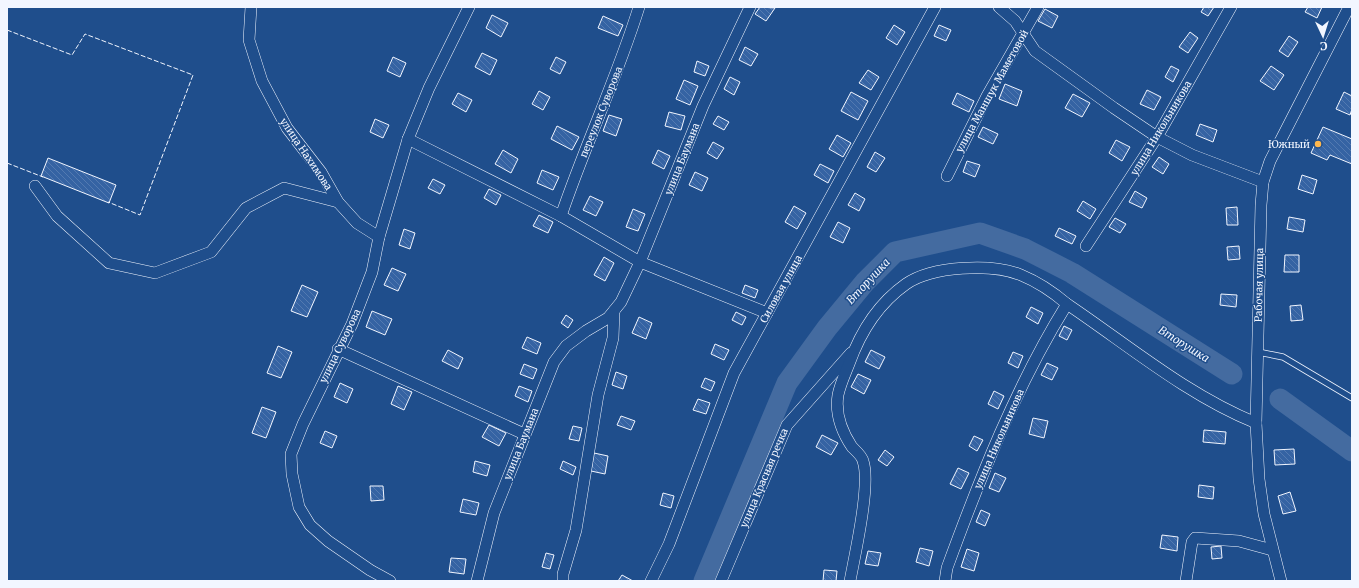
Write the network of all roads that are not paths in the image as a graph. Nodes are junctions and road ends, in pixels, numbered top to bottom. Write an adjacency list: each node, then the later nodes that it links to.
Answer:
1 (251, 7): 16 (street, улица Нахимова)
2 (469, 7): 12 (street, улица Суворова)
3 (639, 7): 17 (street, переулок Суворова)
4 (750, 7): 20 (street, улица Баумана)
5 (934, 7): 23 (street, Силовая улица)
6 (999, 7): 10 (street)
7 (1038, 7): 10 (street, улица Маншук Маметовой)
8 (1231, 7): 11 (street, улица Никольникова)
9 (1349, 7): 14 (street, Рабочая улица)
10 (1023, 35): 11 (street); 13 (street, улица Маншук Маметовой)
11 (1157, 137): 14 (street); 19 (street, улица Никольникова)
12 (408, 139): 17 (street); 18 (street, улица Суворова)
13 (947, 176)
14 (1263, 182): 26 (street, Рабочая улица)
15 (35, 186): 16 (street)
16 (338, 202): 18 (street, улица Нахимова)
17 (561, 216): 20 (street)
18 (379, 238): 24 (street, улица Суворова)
19 (1086, 246)
20 (640, 262): 22 (street, улица Баумана); 23 (street)
21 (1067, 304): 25 (street); 28 (street); 37 (street, улица Никольникова)
22 (614, 310): 29 (street, улица Баумана); 33 (street)
23 (767, 313): 34 (street, Силовая улица)
24 (338, 349): 29 (street); 31 (street, улица Суворова)
25 (854, 349): 35 (street, улица Красная речка); 36 (street)
26 (1258, 352): 27 (lane); 28 (street, Рабочая улица)
27 (1352, 398)
28 (1256, 423): 30 (street, Рабочая улица)
29 (524, 434): 32 (street, улица Баумана)
30 (1272, 550): 38 (street); 39 (street, Рабочая улица)
31 (390, 581)
32 (477, 581)
33 (563, 581)
34 (650, 581)
35 (721, 581)
36 (850, 581)
37 (945, 581)
38 (1186, 581)
39 (1281, 581)

